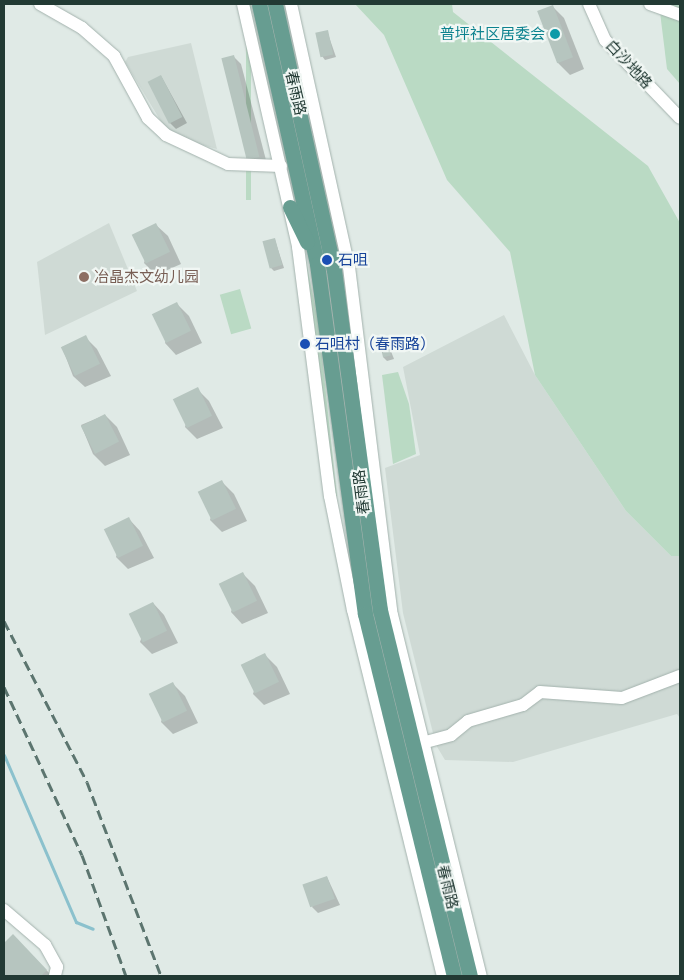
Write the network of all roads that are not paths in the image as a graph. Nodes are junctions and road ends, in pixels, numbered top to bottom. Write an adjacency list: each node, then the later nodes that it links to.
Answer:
1 (40, 4): 10 (street)
2 (243, 4): 10 (street)
3 (259, 4): 12 (main road, 春雨路)
4 (275, 4): 19 (main road, 春雨路)
5 (291, 4): 14 (street)
6 (589, 4): 9 (street, 白沙地路)
7 (650, 4): 8 (street)
8 (680, 15)
9 (680, 118)
10 (281, 166): 11 (street)
11 (290, 207): 12 (main road); 17 (street)
12 (317, 264): 18 (main road, 春雨路)
13 (680, 676): 14 (street)
14 (422, 743): 20 (street)
15 (4, 910): 16 (street)
16 (56, 976)
17 (443, 976)
18 (454, 976)
19 (470, 976)
20 (481, 976)

